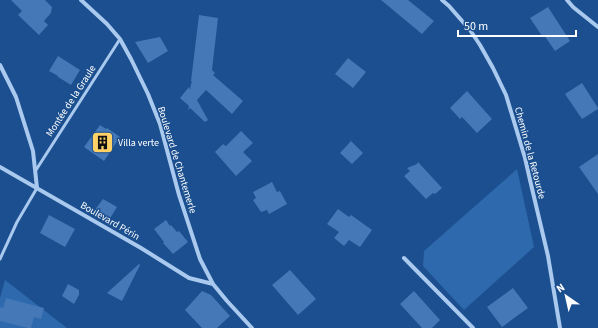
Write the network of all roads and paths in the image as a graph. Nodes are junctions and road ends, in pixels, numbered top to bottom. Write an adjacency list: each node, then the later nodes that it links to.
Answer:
1 (81, 0): 5 (street, Boulevard de Chantemerle)
2 (442, 0): 15 (street, Chemin de la Retourde)
3 (567, 0): 4 (street)
4 (598, 27)
5 (120, 39): 8 (lane, Montée de la Graule); 12 (street, Boulevard de Chantemerle)
6 (0, 65): 8 (street)
7 (0, 167): 9 (street, Boulevard Périn)
8 (35, 172): 9 (street)
9 (37, 188): 11 (lane); 12 (street, Boulevard Périn)
10 (404, 258): 14 (street)
11 (0, 259)
12 (213, 284): 13 (street, Boulevard de Chantemerle)
13 (252, 328)
14 (473, 328)
15 (560, 328)

